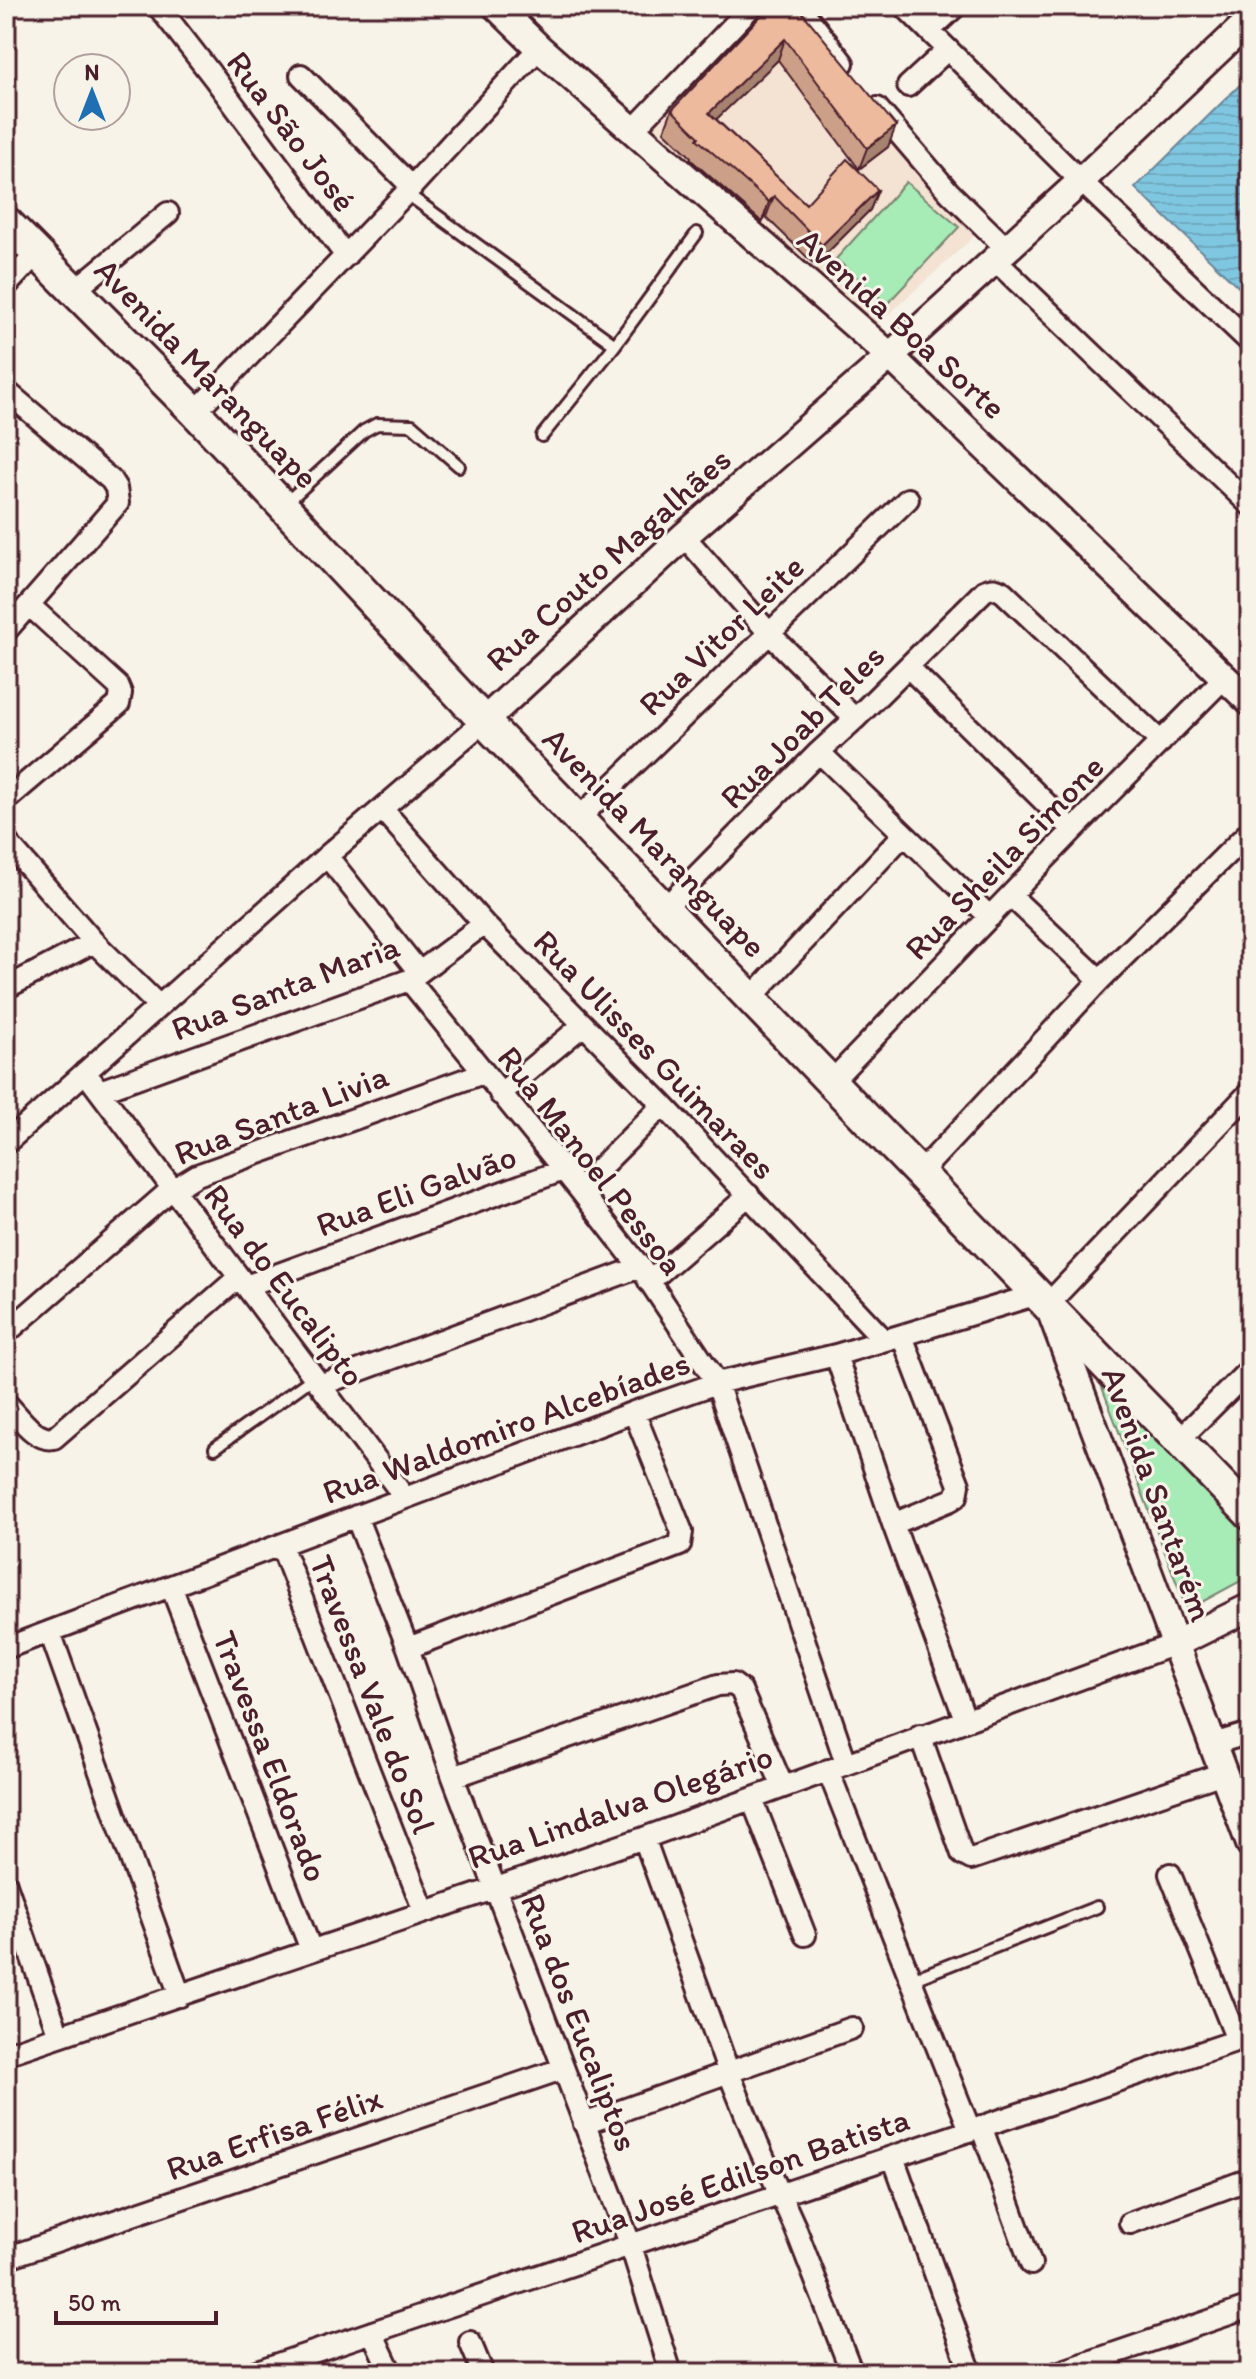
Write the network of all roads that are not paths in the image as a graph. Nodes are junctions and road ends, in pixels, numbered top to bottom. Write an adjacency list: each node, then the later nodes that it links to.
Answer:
1 (158, 6): 22 (street, Rua São José)
2 (496, 6): 10 (street, Avenida Boa Sorte)
3 (752, 6): 14 (street)
4 (799, 6): 21 (street)
5 (904, 6): 9 (street)
6 (956, 6): 9 (street)
7 (1238, 6): 8 (street)
8 (1250, 19): 15 (street, Rua Couto Magalhães)
9 (929, 31): 11 (street)
10 (539, 48): 14 (street, Avenida Boa Sorte); 16 (street)
11 (947, 50): 13 (street); 15 (street)
12 (301, 75): 16 (street)
13 (908, 86)
14 (634, 129): 27 (street, Avenida Boa Sorte)
15 (1081, 181): 21 (street, Rua Couto Magalhães); 25 (street)
16 (409, 190): 22 (street); 26 (lane)
17 (168, 213): 24 (street)
18 (6, 222): 20 (main road, Avenida Maranguape)
19 (697, 233): 26 (lane)
20 (37, 253): 23 (street); 24 (main road, Avenida Maranguape)
21 (1001, 254): 27 (street, Rua Couto Magalhães); 34 (street)
22 (346, 256): 29 (street)
23 (6, 286)
24 (74, 291): 29 (main road, Avenida Maranguape)
25 (1250, 342)
26 (615, 345): 30 (lane)
27 (890, 356): 35 (street, Rua Couto Magalhães); 40 (street, Avenida Boa Sorte)
28 (6, 391): 36 (street)
29 (195, 412): 33 (main road, Avenida Maranguape)
30 (542, 436)
31 (459, 466): 33 (lane)
32 (908, 499): 38 (street, Rua Vitor Leite)
33 (284, 505): 43 (main road, Avenida Maranguape)
34 (1250, 505)
35 (684, 536): 38 (street); 43 (street, Rua Couto Magalhães)
36 (29, 605): 37 (street); 46 (street)
37 (6, 631)
38 (769, 633): 42 (street); 48 (street, Rua Vitor Leite)
39 (908, 667): 42 (street, Rua Joab Teles); 44 (street, Rua Joab Teles); 49 (street)
40 (1224, 678): 41 (street, Avenida Boa Sorte); 44 (street, Rua Sheila Simone)
41 (1250, 702)
42 (855, 719): 45 (street, Rua Joab Teles)
43 (484, 721): 47 (street, Rua Couto Magalhães); 48 (main road, Avenida Maranguape)
44 (1161, 742): 49 (street, Rua Sheila Simone)
45 (819, 752): 51 (street); 55 (street, Rua Joab Teles)
46 (6, 800)
47 (382, 809): 53 (street, Rua Couto Magalhães); 57 (street, Rua Ulisses Guimaraes)
48 (579, 818): 55 (main road, Avenida Maranguape)
49 (1073, 830): 54 (street, Rua Sheila Simone)
50 (1250, 831): 60 (street)
51 (904, 834): 56 (street); 62 (street)
52 (6, 841): 58 (street)
53 (327, 856): 59 (street, Rua Manoel Pessoa); 63 (street, Rua Couto Magalhães)
54 (1011, 896): 56 (street, Rua Sheila Simone); 60 (street)
55 (665, 908): 62 (main road, Avenida Maranguape)
56 (990, 917): 67 (street, Rua Sheila Simone)
57 (484, 924): 59 (street, Rua Santa Maria); 64 (street, Rua Ulisses Guimaraes)
58 (94, 942): 61 (street); 63 (street)
59 (414, 976): 66 (street, Rua Manoel Pessoa); 68 (street, Rua Santa Maria)
60 (1100, 980): 74 (street)
61 (6, 988)
62 (752, 997): 67 (main road, Avenida Maranguape)
63 (159, 1006): 65 (street, Rua Couto Magalhães)
64 (582, 1026): 70 (street); 71 (street, Rua Ulisses Guimaraes)
65 (85, 1072): 68 (street, Rua do Eucalipto); 72 (street, Rua Couto Magalhães)
66 (483, 1073): 70 (street, Rua Manoel Pessoa); 75 (street, Rua Santa Livia)
67 (831, 1082): 74 (main road, Avenida Maranguape)
68 (100, 1091): 75 (street, Rua do Eucalipto)
69 (1250, 1092): 80 (street)
70 (500, 1094): 73 (street, Rua Manoel Pessoa)
71 (663, 1105): 76 (street); 77 (street, Rua Ulisses Guimaraes)
72 (6, 1143)
73 (563, 1170): 76 (street, Rua Manoel Pessoa); 79 (street, Rua Eli Galvão)
74 (920, 1173): 80 (main road, Avenida Maranguape)
75 (173, 1189): 79 (street, Rua do Eucalipto); 81 (street, Rua Santa Livia)
76 (579, 1189): 78 (street, Rua Manoel Pessoa)
77 (749, 1195): 78 (street); 82 (street, Rua Ulisses Guimaraes)
78 (644, 1274): 85 (street); 86 (street, Rua Manoel Pessoa)
79 (242, 1282): 85 (street, Rua do Eucalipto); 87 (street, Rua Eli Galvão)
80 (1043, 1299): 82 (street, Rua Waldomiro Alcebíades); 89 (main road, Avenida Maranguape); 99 (street, Avenida Santarém)
81 (6, 1333)
82 (893, 1338): 83 (street, Rua Waldomiro Alcebíades); 94 (street)
83 (836, 1355): 86 (street, Rua Waldomiro Alcebíades); 94 (street)
84 (1250, 1369): 89 (street)
85 (317, 1381): 90 (lane); 91 (street, Rua do Eucalipto)
86 (717, 1383): 88 (street, Rua Waldomiro Alcebíades); 106 (street, Rua Manoel Pessoa)
87 (6, 1403)
88 (634, 1412): 91 (street, Rua Waldomiro Alcebíades); 101 (street)
89 (1179, 1440): 92 (main road, Avenida Maranguape)
90 (215, 1448)
91 (405, 1498): 93 (street, Rua Waldomiro Alcebíades)
92 (1250, 1514)
93 (356, 1516): 95 (street, Rua Waldomiro Alcebíades); 101 (street, Rua dos Eucaliptos)
94 (893, 1524): 102 (street)
95 (281, 1545): 96 (street, Rua Waldomiro Alcebíades); 117 (street, Travessa Vale do Sol)
96 (171, 1586): 98 (street, Rua Waldomiro Alcebíades); 119 (street, Travessa Eldorado)
97 (1250, 1607): 99 (street, Rua Lindalva Olegário)
98 (50, 1632): 100 (street, Rua Waldomiro Alcebíades); 121 (street)
99 (1175, 1644): 102 (street, Rua Lindalva Olegário); 105 (street, Avenida Santarém)
100 (6, 1648)
101 (408, 1648): 108 (street, Rua dos Eucaliptos)
102 (965, 1719): 104 (street, Rua Lindalva Olegário)
103 (1250, 1733): 105 (street)
104 (920, 1735): 106 (street, Rua Lindalva Olegário); 107 (street)
105 (1213, 1744): 107 (street, Avenida Santarém)
106 (837, 1766): 109 (street, Rua Lindalva Olegário); 120 (street, Rua Manoel Pessoa)
107 (1223, 1773): 112 (street, Avenida Santarém)
108 (453, 1777): 109 (street); 115 (street, Rua dos Eucaliptos)
109 (783, 1787): 110 (street, Rua Lindalva Olegário)
110 (752, 1799): 111 (street, Rua Lindalva Olegário); 118 (street)
111 (644, 1838): 115 (street, Rua Lindalva Olegário); 127 (street)
112 (1250, 1844)
113 (1170, 1874): 124 (street)
114 (6, 1884): 123 (street)
115 (495, 1889): 117 (street, Rua Lindalva Olegário); 126 (street, Rua dos Eucaliptos)
116 (1097, 1907): 120 (lane)
117 (424, 1911): 119 (street, Rua Lindalva Olegário)
118 (805, 1935)
119 (311, 1950): 121 (street, Rua Lindalva Olegário)
120 (911, 1980): 129 (street, Rua Manoel Pessoa)
121 (180, 1996): 123 (street, Rua Lindalva Olegário)
122 (852, 2028): 127 (street)
123 (59, 2036): 125 (street, Rua Lindalva Olegário)
124 (1243, 2038): 129 (street, Rua José Edilson Batista)
125 (6, 2054)
126 (562, 2069): 128 (street, Rua dos Eucaliptos); 135 (street, Rua Erfisa Félix)
127 (729, 2073): 128 (street); 132 (street)
128 (584, 2124): 134 (street, Rua dos Eucaliptos)
129 (975, 2128): 130 (street, Rua José Edilson Batista); 136 (street, Rua Manoel Pessoa)
130 (893, 2157): 132 (street, Rua José Edilson Batista); 145 (street)
131 (1250, 2179): 133 (street)
132 (780, 2195): 134 (street, Rua José Edilson Batista); 144 (street)
133 (1130, 2223)
134 (631, 2246): 138 (street, Rua José Edilson Batista); 143 (street, Rua dos Eucaliptos)
135 (6, 2258)
136 (1031, 2264)
137 (1250, 2307): 146 (street)
138 (372, 2332): 140 (street, Rua José Edilson Batista); 141 (street)
139 (470, 2342): 142 (street)
140 (251, 2373)
141 (391, 2373)
142 (483, 2373)
143 (671, 2373)
144 (852, 2373)
145 (971, 2373)
146 (1057, 2373)

